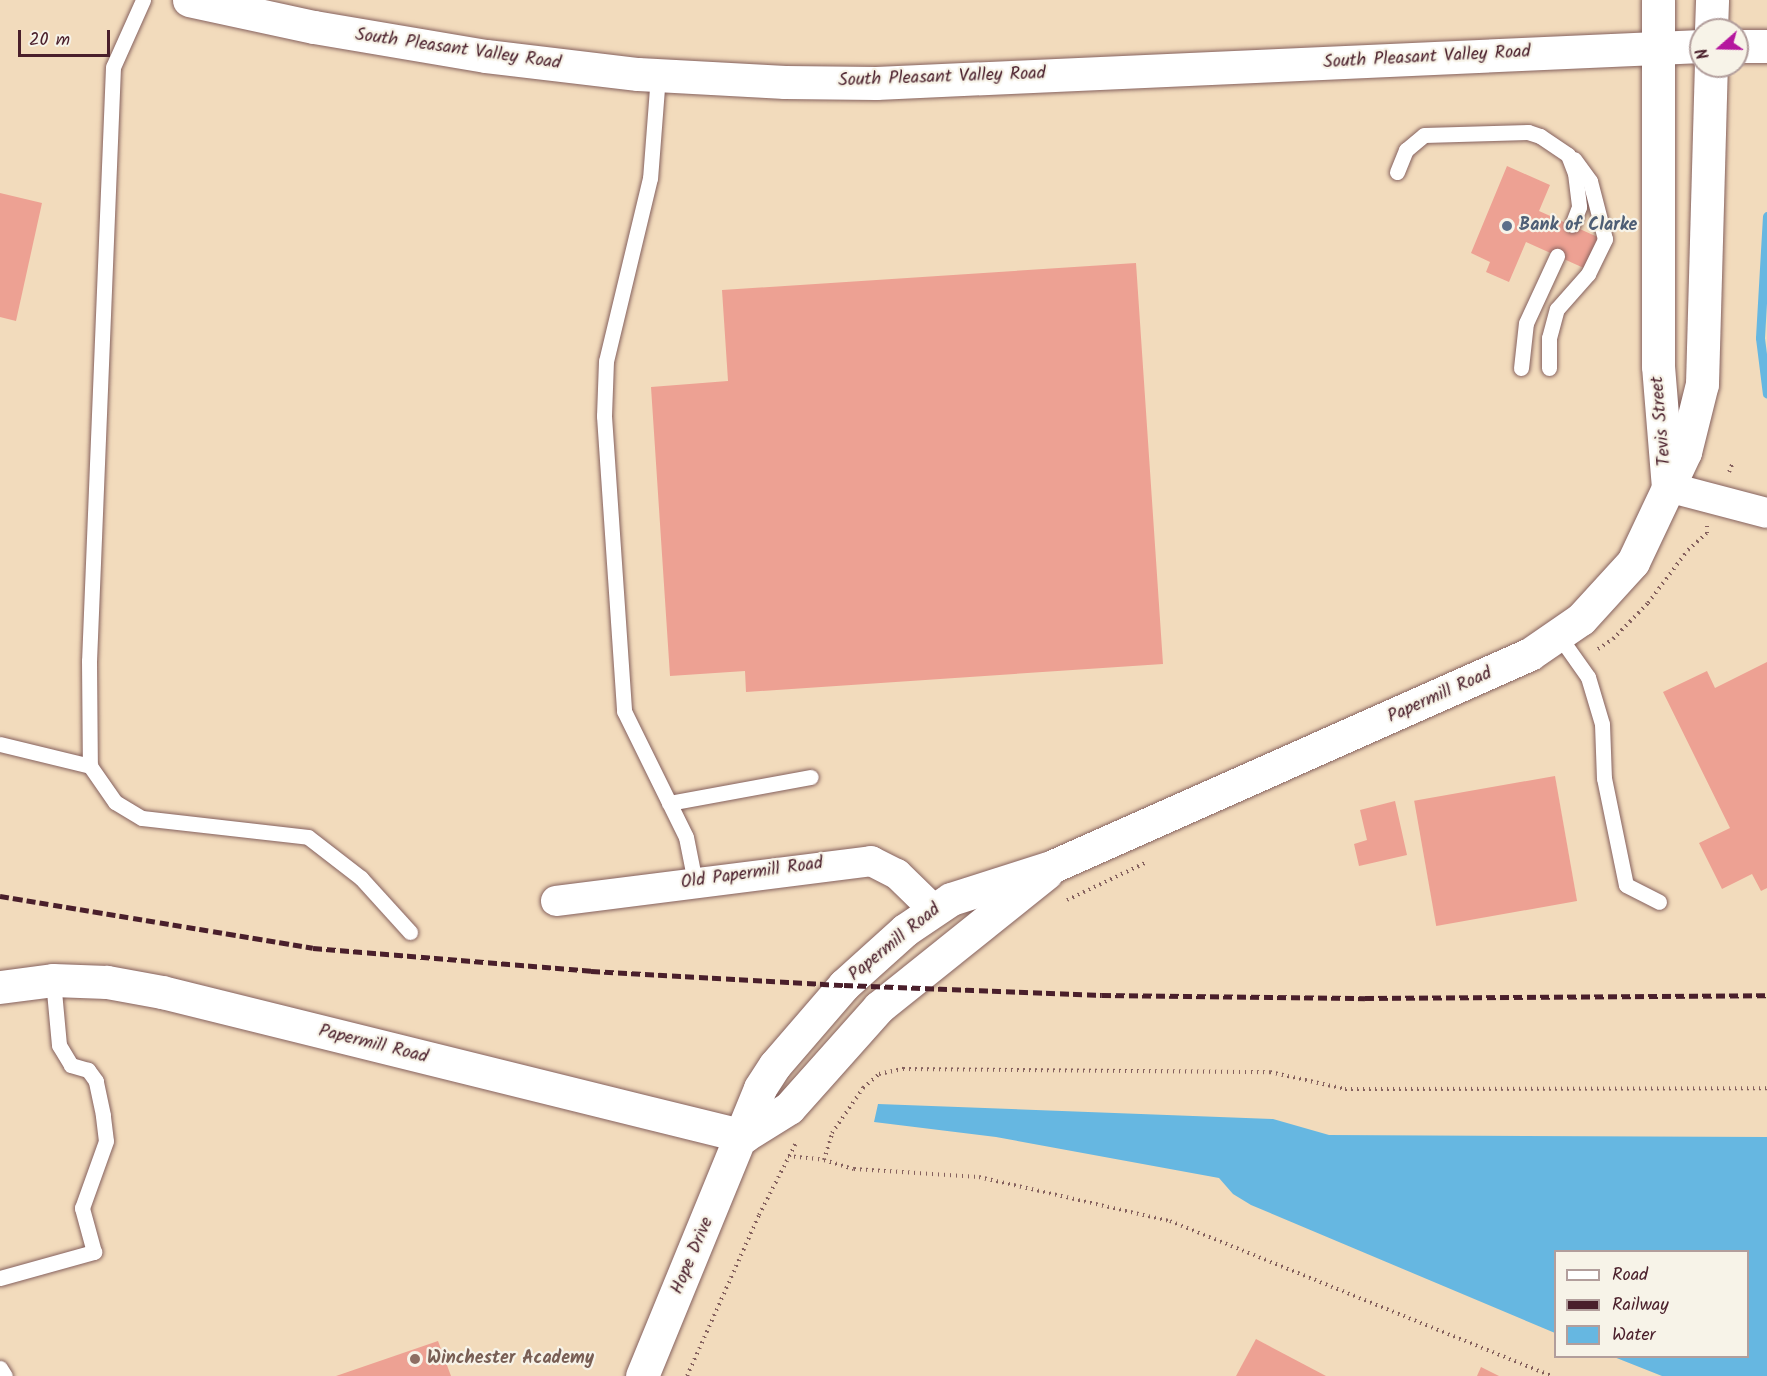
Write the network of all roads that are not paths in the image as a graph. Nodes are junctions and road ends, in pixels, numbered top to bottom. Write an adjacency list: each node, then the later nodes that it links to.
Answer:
1 (144, 0): 22 (lane)
2 (189, 0): 10 (main road, South Pleasant Valley Road)
3 (1658, 0): 6 (main road, Tevis Street)
4 (1712, 0): 5 (main road)
5 (1711, 18)
6 (1658, 46): 7 (main road, South Pleasant Valley Road); 10 (main road, South Pleasant Valley Road); 18 (main road, Tevis Street)
7 (1689, 46)
8 (1749, 46): 9 (main road)
9 (1767, 46)
10 (658, 75): 24 (lane)
11 (1711, 78): 18 (main road, Tevis Street)
12 (1560, 148): 13 (lane); 14 (lane); 17 (lane)
13 (1397, 172)
14 (1572, 225)
15 (1557, 256): 16 (lane)
16 (1521, 368)
17 (1549, 368)
18 (1668, 487): 19 (street); 20 (main road, Papermill Road)
19 (1767, 513)
20 (1559, 636): 25 (main road, Papermill Road); 28 (lane)
21 (0, 744): 22 (lane)
22 (90, 766): 30 (lane)
23 (812, 777): 24 (lane)
24 (669, 803): 26 (lane)
25 (1052, 867): 29 (main road, Papermill Road); 33 (main road, Papermill Road)
26 (695, 882): 27 (street, Old Papermill Road); 29 (street, Old Papermill Road)
27 (556, 901)
28 (1659, 902)
29 (932, 909): 33 (main road, Papermill Road)
30 (410, 932)
31 (53, 980): 32 (main road, Papermill Road); 33 (main road, Papermill Road); 34 (lane)
32 (0, 987)
33 (744, 1136): 37 (main road, Hope Drive)
34 (0, 1278)
35 (0, 1368): 36 (lane)
36 (5, 1376)
37 (642, 1376)

